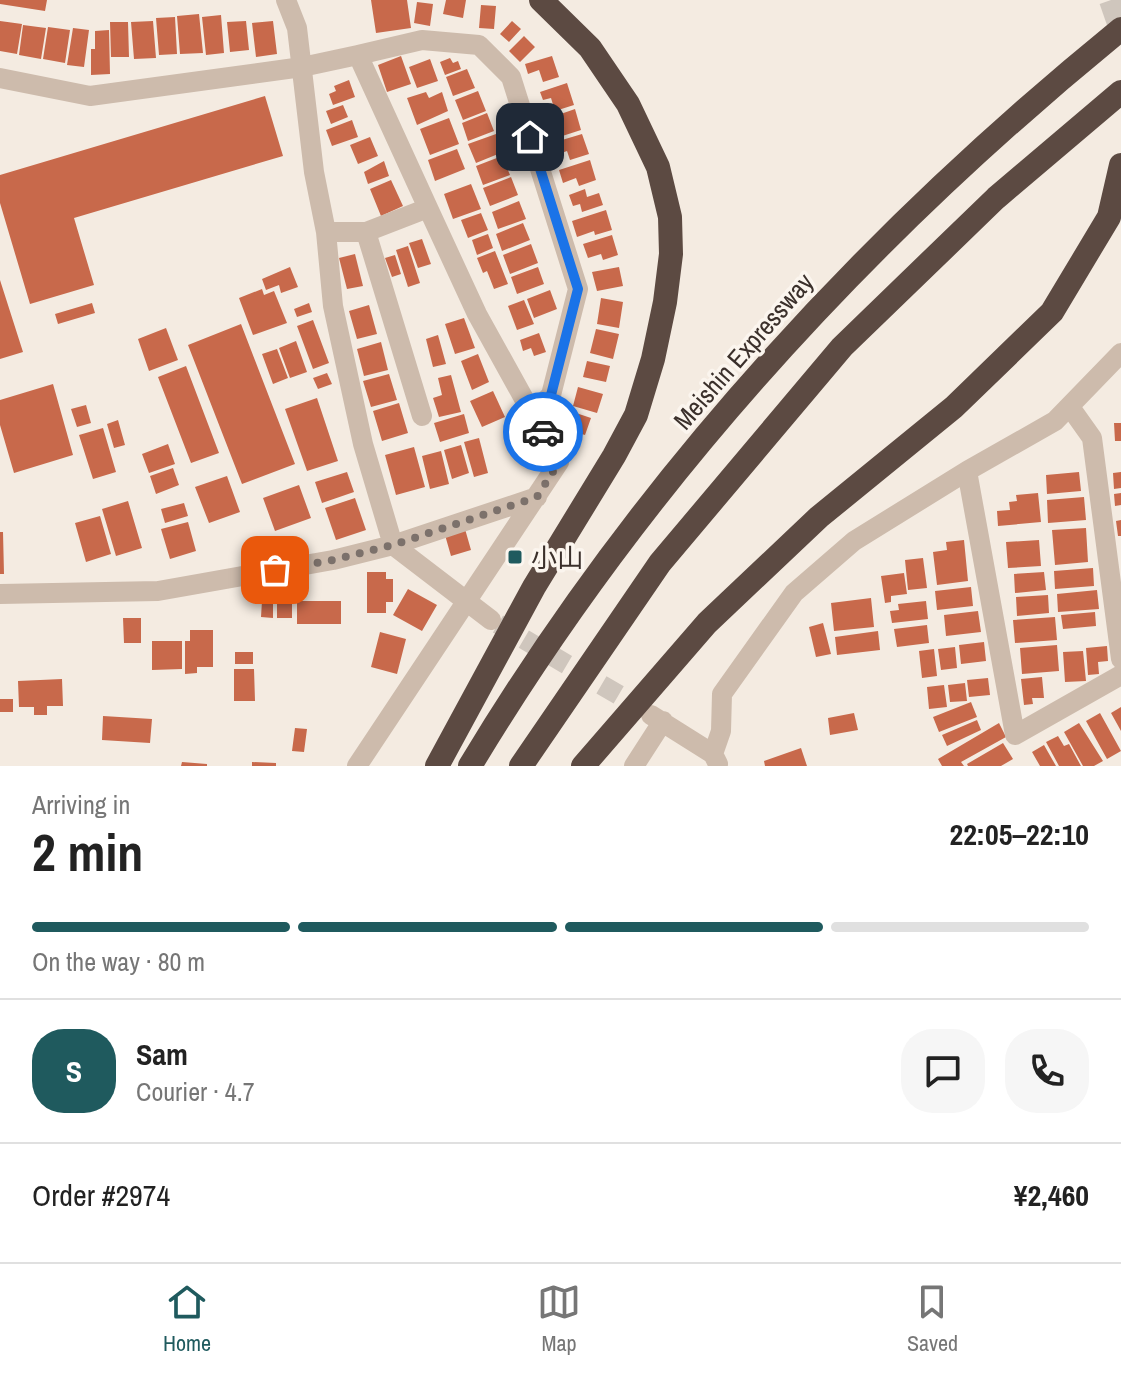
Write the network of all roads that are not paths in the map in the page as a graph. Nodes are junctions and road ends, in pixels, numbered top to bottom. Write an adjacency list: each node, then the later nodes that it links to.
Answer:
1 (286, 0): 5 (street)
2 (541, 0): 26 (highway)
3 (1121, 29): 27 (highway, Meishin Expressway)
4 (358, 55): 5 (street); 9 (street); 13 (street)
5 (302, 67): 6 (street); 10 (street)
6 (0, 78)
7 (1121, 92): 28 (highway)
8 (1121, 165): 29 (highway)
9 (428, 208): 11 (street); 13 (street)
10 (326, 232): 11 (street); 18 (street)
11 (366, 232): 15 (street)
12 (1121, 353): 14 (street)
13 (529, 407): 17 (street)
14 (1070, 407): 16 (street); 22 (street)
15 (422, 416)
16 (967, 471): 23 (street); 24 (street)
17 (537, 497): 18 (street); 20 (street)
18 (393, 545): 19 (street); 20 (street)
19 (0, 594)
20 (467, 604): 21 (street); 25 (street)
21 (491, 620)
22 (1121, 659)
23 (1121, 675)
24 (716, 760): 30 (street)
25 (357, 766)
26 (437, 766)
27 (470, 766)
28 (521, 766)
29 (583, 766)
30 (634, 766)

